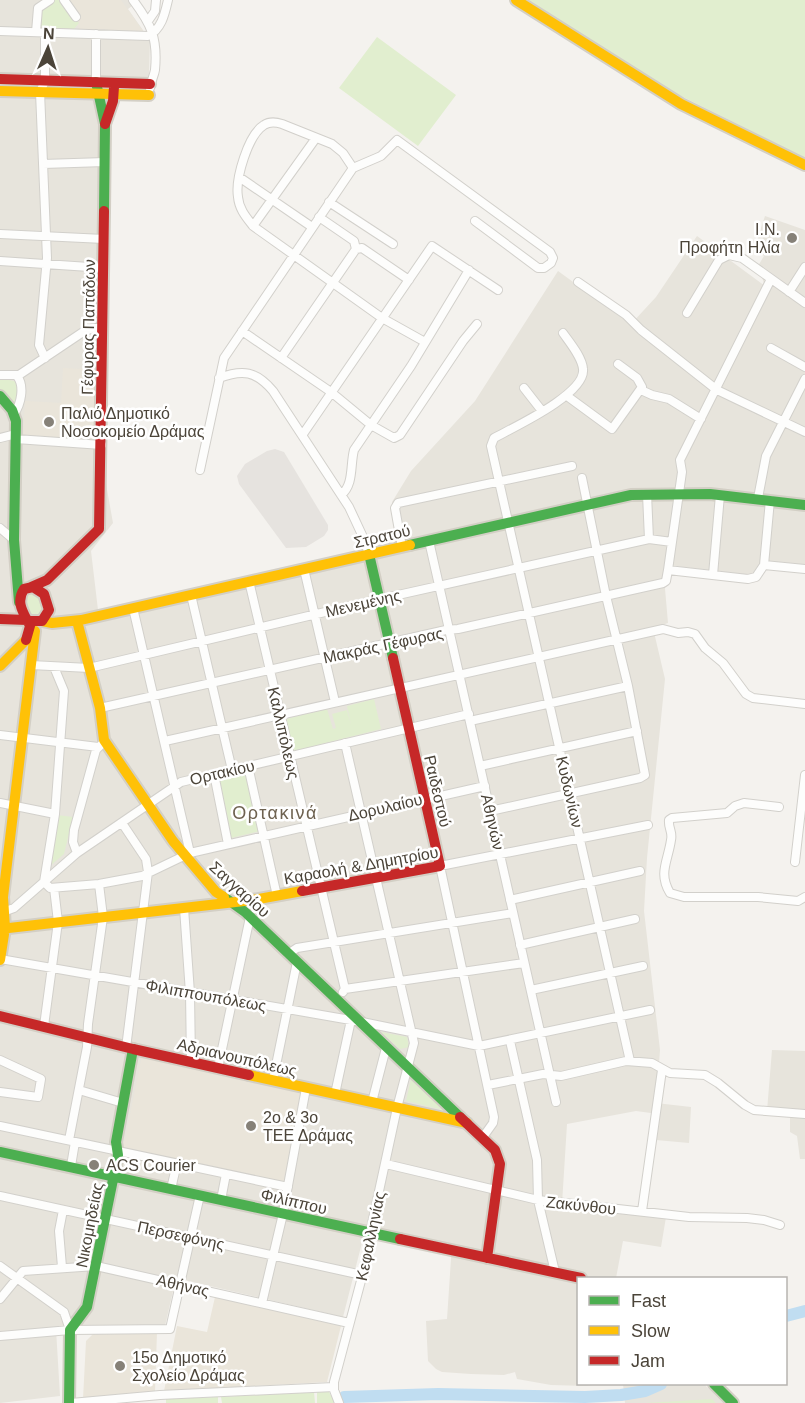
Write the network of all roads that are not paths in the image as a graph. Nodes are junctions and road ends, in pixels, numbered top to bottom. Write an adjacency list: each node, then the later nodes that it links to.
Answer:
1 (50, 0): 10 (street)
2 (64, 0): 7 (street)
3 (133, 0): 8 (street)
4 (156, 0): 8 (street)
5 (168, 0): 12 (street)
6 (516, 0): 25 (street)
7 (76, 17)
8 (148, 21): 12 (street)
9 (0, 31): 10 (street)
10 (36, 32): 11 (street)
11 (45, 32): 13 (street); 15 (street)
12 (153, 33): 13 (street); 18 (street)
13 (96, 34): 16 (street)
14 (0, 79): 15 (street)
15 (45, 81): 16 (street); 20 (street)
16 (97, 88): 17 (street); 20 (street); 21 (street)
17 (114, 88): 18 (street); 21 (street)
18 (150, 89)
19 (0, 91): 20 (street)
20 (40, 92): 24 (street)
21 (105, 124): 23 (street, Γέφυρας Παπάδων)
22 (316, 138): 26 (street); 27 (street); 28 (street)
23 (105, 162): 24 (street); 36 (street, Γέφυρας Παπάδων)
24 (43, 164): 35 (street)
25 (805, 165)
26 (353, 168): 29 (street); 31 (street)
27 (239, 177): 28 (street); 32 (street)
28 (273, 200): 32 (street); 33 (street)
29 (329, 202): 30 (street); 37 (street)
30 (319, 217): 33 (street); 38 (street)
31 (475, 221)
32 (252, 226): 39 (street)
33 (312, 226): 39 (street)
34 (0, 234): 35 (street)
35 (46, 236): 36 (street); 41 (street)
36 (104, 239): 43 (street, Γέφυρας Παπάδων)
37 (393, 244)
38 (356, 249): 46 (street); 47 (street)
39 (293, 256): 47 (street); 56 (street)
40 (0, 261): 41 (street)
41 (46, 264): 43 (street); 60 (street)
42 (805, 267): 50 (street)
43 (104, 268): 55 (street, Γέφυρας Παπάδων)
44 (469, 270): 46 (street); 49 (street); 58 (street)
45 (771, 279): 50 (street); 52 (street); 70 (street)
46 (409, 280): 53 (street)
47 (333, 282): 53 (street); 61 (street)
48 (578, 282): 70 (street)
49 (498, 290)
50 (789, 292): 51 (street)
51 (805, 303)
52 (687, 313)
53 (382, 318): 58 (street); 71 (street)
54 (477, 324): 78 (street)
55 (102, 328): 60 (street); 83 (street, Γέφυρας Παπάδων)
56 (242, 331): 61 (street); 66 (street)
57 (563, 333): 72 (street)
58 (425, 342): 78 (street)
59 (771, 348): 63 (street)
60 (45, 358): 65 (street)
61 (281, 358): 71 (street)
62 (618, 364): 69 (street)
63 (805, 367)
64 (0, 375): 65 (street)
65 (17, 376): 75 (street)
66 (219, 378): 80 (street); 85 (street)
67 (805, 379): 77 (street)
68 (524, 388): 74 (street)
69 (641, 390): 72 (street); 76 (street)
70 (717, 390): 76 (street); 77 (street)
71 (331, 392): 78 (street); 80 (street)
72 (567, 396): 74 (street)
73 (4, 400): 75 (street)
74 (542, 411): 87 (street, Κυδωνίων)
75 (14, 414): 81 (street)
76 (701, 419): 88 (street)
77 (784, 422): 79 (street); 92 (street)
78 (371, 425): 90 (street)
79 (805, 432)
80 (303, 434): 90 (street)
81 (16, 436): 82 (street); 83 (street); 99 (street)
82 (0, 438)
83 (102, 445): 112 (street, Γέφυρας Παπάδων)
84 (572, 466): 87 (street)
85 (200, 470)
86 (582, 478): 94 (street)
87 (499, 481): 96 (street, Κυδωνίων); 102 (street)
88 (678, 493): 89 (street, Στρατού); 91 (street, Στρατού); 101 (street)
89 (647, 494): 94 (street, Στρατού); 98 (street)
90 (341, 495): 104 (street)
91 (720, 495): 92 (street, Στρατού); 110 (street)
92 (758, 498): 93 (street, Στρατού)
93 (771, 500): 95 (street, Στρατού); 105 (street)
94 (588, 505): 96 (street, Στρατού); 103 (street)
95 (805, 505)
96 (509, 523): 100 (street, Στρατού); 106 (street, Κυδωνίων)
97 (0, 528): 99 (street)
98 (649, 539): 101 (street, Μενεμένης); 103 (street, Μενεμένης)
99 (14, 540): 111 (street)
100 (429, 541): 102 (street, Στρατού); 114 (street, Αθηνών)
101 (672, 542): 109 (street)
102 (402, 547): 104 (street, Στρατού)
103 (597, 550): 106 (street, Μενεμένης); 117 (street)
104 (369, 554): 107 (street, Στρατού); 119 (street, Ραιδεστού)
105 (764, 565): 108 (street); 110 (street)
106 (519, 568): 114 (street, Μενεμένης); 122 (street, Κυδωνίων)
107 (304, 569): 113 (street, Στρατού); 123 (street)
108 (805, 569)
109 (668, 570): 110 (street); 117 (street, Μακράς Γέφυρας)
110 (712, 575)
111 (16, 578): 115 (street); 120 (street)
112 (47, 579): 115 (street, Γέφυρας Παπάδων); 118 (street)
113 (249, 582): 116 (street, Στρατού); 128 (street, Καλλιπόλεως)
114 (440, 586): 119 (street, Μενεμένης); 129 (street, Αθηνών)
115 (30, 587): 118 (street); 120 (street)
116 (191, 595): 121 (street, Στρατού); 132 (street)
117 (606, 596): 122 (street, Μακράς Γέφυρας); 131 (street)
118 (46, 599): 126 (street); 127 (street)
119 (380, 599): 123 (street, Μενεμένης); 133 (street, Ραιδεστού)
120 (19, 602): 125 (street)
121 (133, 608): 126 (street, Στρατού); 134 (street)
122 (529, 614): 129 (street, Μακράς Γέφυρας); 136 (street, Κυδωνίων)
123 (315, 615): 128 (street, Μενεμένης); 135 (street)
124 (0, 619): 125 (street)
125 (28, 620): 127 (street); 130 (street)
126 (75, 621): 127 (street, Στρατού); 140 (street, Σαγγαρίου)
127 (39, 625): 130 (street); 138 (street)
128 (260, 628): 132 (street, Μενεμένης); 141 (street, Καλλιπόλεως)
129 (450, 630): 133 (street, Μακράς Γέφυρας); 142 (street, Αθηνών)
130 (26, 640): 137 (street)
131 (617, 640): 136 (street); 144 (street); 149 (street)
132 (202, 641): 134 (street, Μενεμένης); 143 (street)
133 (390, 643): 135 (street, Μακράς Γέφυρας); 145 (street, Ραιδεστού)
134 (144, 655): 140 (street, Μενεμένης); 146 (street)
135 (325, 657): 141 (street, Μακράς Γέφυρας); 147 (street)
136 (539, 657): 142 (street); 148 (street, Κυδωνίων)
137 (0, 666)
138 (31, 666): 139 (street, Μενεμένης); 157 (street)
139 (54, 667): 140 (street, Μενεμένης); 158 (street)
140 (89, 668): 150 (street, Σαγγαρίου)
141 (269, 670): 143 (street, Μακράς Γέφυρας); 151 (street, Καλλιπόλεως)
142 (460, 675): 145 (street); 152 (street, Αθηνών)
143 (212, 683): 146 (street, Μακράς Γέφυρας); 153 (street)
144 (628, 686): 148 (street, Ορτακίου); 155 (street)
145 (399, 688): 147 (street); 154 (street, Ραιδεστού)
146 (154, 696): 150 (street, Μακράς Γέφυρας); 159 (street)
147 (335, 702): 151 (street)
148 (549, 703): 152 (street, Ορτακίου); 162 (street, Κυδωνίων)
149 (805, 704)
150 (100, 708): 161 (street, Σαγγαρίου)
151 (280, 714): 153 (street); 163 (street, Καλλιπόλεως)
152 (469, 718): 154 (street, Ορτακίου); 165 (street, Αθηνών)
153 (222, 728): 159 (street); 166 (street)
154 (408, 728): 160 (street, Ορτακίου); 172 (street, Ραιδεστού)
155 (637, 731): 162 (street); 171 (street)
156 (0, 735): 157 (street)
157 (23, 737): 158 (street); 174 (street)
158 (61, 741): 161 (street); 179 (street)
159 (165, 741): 169 (street)
160 (345, 743): 163 (street, Ορτακίου); 178 (street, Κεφαλληνίας)
161 (101, 744): 175 (street, Σαγγαρίου); 186 (street)
162 (560, 748): 165 (street); 171 (street, Κυδωνίων)
163 (290, 756): 164 (street, Ορτακίου); 182 (street, Καλλιπόλεως)
164 (248, 766): 166 (street, Ορτακίου); 183 (street)
165 (480, 766): 170 (street, Αθηνών)
166 (232, 770): 167 (street, Ορτακίου)
167 (214, 774): 169 (street, Ορτακίου); 185 (street)
168 (805, 775): 189 (street)
169 (175, 786): 175 (street, Ορτακίου); 187 (street)
170 (485, 786): 172 (street, Δορυλαίου); 177 (street, Αθηνών)
171 (570, 794): 177 (street); 184 (street, Κυδωνίων)
172 (424, 798): 178 (street, Δορυλαίου); 190 (street, Ραιδεστού)
173 (0, 803): 174 (street)
174 (15, 806): 179 (street); 204 (street)
175 (148, 806): 180 (street, Ορτακίου); 187 (street, Σαγγαρίου)
176 (779, 807): 200 (street)
177 (490, 811): 188 (street, Αθηνών)
178 (362, 813): 182 (street, Δορυλαίου); 193 (street, Κεφαλληνίας)
179 (55, 814): 194 (street)
180 (122, 823): 186 (street, Ορτακίου); 192 (street, Νικομηδείας)
181 (648, 825): 184 (street, Καραολή & Δημητρίου)
182 (306, 826): 183 (street, Δορυλαίου); 198 (street, Καλλιπόλεως)
183 (263, 835): 185 (street, Δορυλαίου); 199 (street)
184 (580, 839): 188 (street, Καραολή & Δημητρίου); 195 (street, Κυδωνίων)
185 (228, 844): 187 (street, Δορυλαίου)
186 (77, 853): 194 (street, Ορτακίου)
187 (187, 854): 192 (street, Δορυλαίου); 202 (street, Σαγγαρίου)
188 (500, 855): 190 (street, Καραολή & Δημητρίου); 201 (street, Αθηνών)
189 (795, 862)
190 (440, 866): 193 (street, Καραολή & Δημητρίου); 211 (street, Ραιδεστού)
191 (640, 871): 195 (street)
192 (148, 872): 196 (street, Δορυλαίου); 205 (street, Νικομηδείας)
193 (377, 877): 198 (street, Καραολή & Δημητρίου); 214 (street, Κεφαλληνίας)
194 (44, 882): 197 (street); 204 (street, Ορτακίου)
195 (590, 882): 201 (street); 212 (street, Κυδωνίων)
196 (99, 884): 197 (street, Δορυλαίου); 207 (street)
197 (54, 888): 210 (street)
198 (321, 888): 199 (street, Καραολή & Δημητρίου); 215 (street, Καλλιπόλεως)
199 (277, 896): 202 (street, Καραολή & Δημητρίου)
200 (805, 897)
201 (510, 900): 206 (street, Αθηνών)
202 (230, 903): 203 (street, Καραολή & Δημητρίου); 208 (street, Σαγγαρίου)
203 (184, 908): 205 (street, Καραολή & Δημητρίου); 229 (street)
204 (3, 912): 213 (street)
205 (144, 912): 207 (street, Καραολή & Δημητρίου); 227 (street, Νικομηδείας)
206 (513, 913): 211 (street); 216 (street, Αθηνών)
207 (103, 917): 210 (street, Καραολή & Δημητρίου); 225 (street)
208 (250, 918): 217 (street, Σαγγαρίου); 231 (street)
209 (635, 919): 212 (street)
210 (58, 922): 213 (street, Καραολή & Δημητρίου); 222 (street)
211 (452, 923): 214 (street); 223 (street, Ραιδεστού)
212 (600, 926): 216 (street); 224 (street, Κυδωνίων)
213 (2, 928): 218 (street)
214 (390, 933): 215 (street); 226 (street, Κεφαλληνίας)
215 (335, 942): 217 (street); 230 (street, Καλλιπόλεως)
216 (520, 945): 220 (street, Αθηνών)
217 (288, 954): 219 (street, Σαγγαρίου)
218 (0, 959): 222 (street, Φιλιππουπόλεως)
219 (297, 962): 230 (street, Σαγγαρίου); 232 (street)
220 (524, 963): 223 (street); 228 (street, Αθηνών)
221 (643, 966): 224 (street)
222 (51, 968): 225 (street, Φιλιππουπόλεως); 237 (street)
223 (463, 972): 226 (street); 242 (street, Ραιδεστού)
224 (611, 972): 228 (street); 235 (street, Κυδωνίων)
225 (94, 976): 227 (street, Φιλιππουπόλεως); 240 (street)
226 (401, 982): 230 (street); 238 (street, Κεφαλληνίας)
227 (135, 983): 229 (street, Φιλιππουπόλεως); 244 (street, Νικομηδείας)
228 (531, 990): 239 (street, Αθηνών)
229 (190, 993): 231 (street, Φιλιππουπόλεως); 247 (street)
230 (341, 994): 236 (street, Σαγγαρίου)
231 (233, 1000): 232 (street, Φιλιππουπόλεως); 248 (street)
232 (289, 1010): 236 (street, Φιλιππουπόλεως); 253 (street)
233 (650, 1010): 235 (street)
234 (0, 1016): 237 (street, Αδριανουπόλεως)
235 (621, 1016): 239 (street); 246 (street, Κυδωνίων)
236 (357, 1021): 238 (street, Φιλιππουπόλεως); 243 (street, Σαγγαρίου); 258 (street)
237 (44, 1026): 240 (street, Αδριανουπόλεως)
238 (412, 1032): 242 (street, Φιλιππουπόλεως); 249 (street, Κεφαλληνίας)
239 (540, 1034): 241 (street); 251 (street, Αθηνών)
240 (87, 1038): 244 (street, Αδριανουπόλεως); 256 (street)
241 (510, 1041): 242 (street); 252 (street)
242 (479, 1046): 254 (street, Ραιδεστού)
243 (386, 1048): 249 (street, Σαγγαρίου); 259 (street)
244 (130, 1049): 247 (street, Αδριανουπόλεως); 261 (street, Νικομηδείας)
245 (0, 1060): 257 (street)
246 (630, 1061): 250 (street); 251 (street)
247 (191, 1062): 248 (street, Αδριανουπόλεως)
248 (219, 1068): 253 (street, Αδριανουπόλεως)
249 (406, 1068): 262 (street, Κεφαλληνίας); 264 (street, Σαγγαρίου)
250 (662, 1070): 263 (street); 283 (street)
251 (549, 1074): 252 (street); 260 (street, Αθηνών)
252 (519, 1079): 254 (street); 281 (street)
253 (273, 1080): 255 (street, Αδριανουπόλεως)
254 (488, 1085): 266 (street, Ραιδεστού)
255 (306, 1088): 258 (street, Αδριανουπόλεως); 275 (street)
256 (79, 1090): 261 (street); 267 (street)
257 (0, 1092)
258 (335, 1094): 259 (street, Αδριανουπόλεως)
259 (372, 1102): 262 (street, Αδριανουπόλεως)
260 (556, 1102)
261 (123, 1103): 268 (street, Νικομηδείας)
262 (397, 1108): 264 (street, Αδριανουπόλεως); 271 (street, Κεφαλληνίας)
263 (805, 1114)
264 (468, 1124): 266 (street, Σαγγαρίου)
265 (0, 1126): 267 (street)
266 (483, 1137): 277 (street, Σαγγαρίου)
267 (72, 1141): 268 (street); 272 (street)
268 (118, 1151): 270 (street); 274 (street, Νικομηδείας)
269 (0, 1152): 272 (street, Φιλίππου)
270 (177, 1163): 273 (street); 276 (street)
271 (386, 1164): 277 (street, Ζακύνθου); 287 (street, Κεφαλληνίας)
272 (71, 1166): 274 (street, Φιλίππου)
273 (226, 1174): 275 (street); 280 (street)
274 (114, 1176): 276 (street, Φιλίππου); 285 (street, Νικομηδείας)
275 (288, 1187): 284 (street)
276 (171, 1189): 278 (street, Φιλίππου)
277 (498, 1192): 281 (street, Ζακύνθου); 290 (street, Σαγγαρίου)
278 (200, 1195): 280 (street, Φιλίππου); 288 (street)
279 (0, 1196): 282 (street, Περσεφόνης)
280 (221, 1200): 284 (street, Φιλίππου)
281 (538, 1200): 283 (street, Ζακύνθου); 294 (street)
282 (63, 1210): 285 (street, Περσεφόνης); 293 (street)
283 (642, 1211): 286 (street, Ζακύνθου)
284 (283, 1213): 287 (street, Φιλίππου); 289 (street)
285 (105, 1219): 288 (street, Περσεφόνης); 292 (street, Νικομηδείας)
286 (780, 1225)
287 (370, 1233): 290 (street, Φιλίππου); 295 (street, Κεφαλληνίας)
288 (191, 1237): 289 (street, Περσεφόνης); 298 (street)
289 (273, 1256): 295 (street, Περσεφόνης); 300 (street)
290 (487, 1258): 294 (street, Φιλίππου)
291 (0, 1266): 296 (street)
292 (96, 1266): 293 (street, Αθήνας); 298 (street, Αθήνας); 302 (street, Νικομηδείας)
293 (62, 1267): 296 (street, Αθήνας)
294 (555, 1272): 297 (street, Φιλίππου)
295 (362, 1275): 301 (street, Κεφαλληνίας)
296 (18, 1277): 299 (street); 302 (street)
297 (577, 1277)
298 (179, 1285): 300 (street, Αθήνας); 302 (street)
299 (0, 1299)
300 (262, 1303): 301 (street, Αθήνας)
301 (349, 1323): 305 (street, Κεφαλληνίας)
302 (70, 1330): 303 (street); 306 (street)
303 (0, 1336)
304 (716, 1385): 308 (street)
305 (334, 1387): 306 (street); 307 (street)
306 (70, 1403)
307 (339, 1403)
308 (733, 1403)

